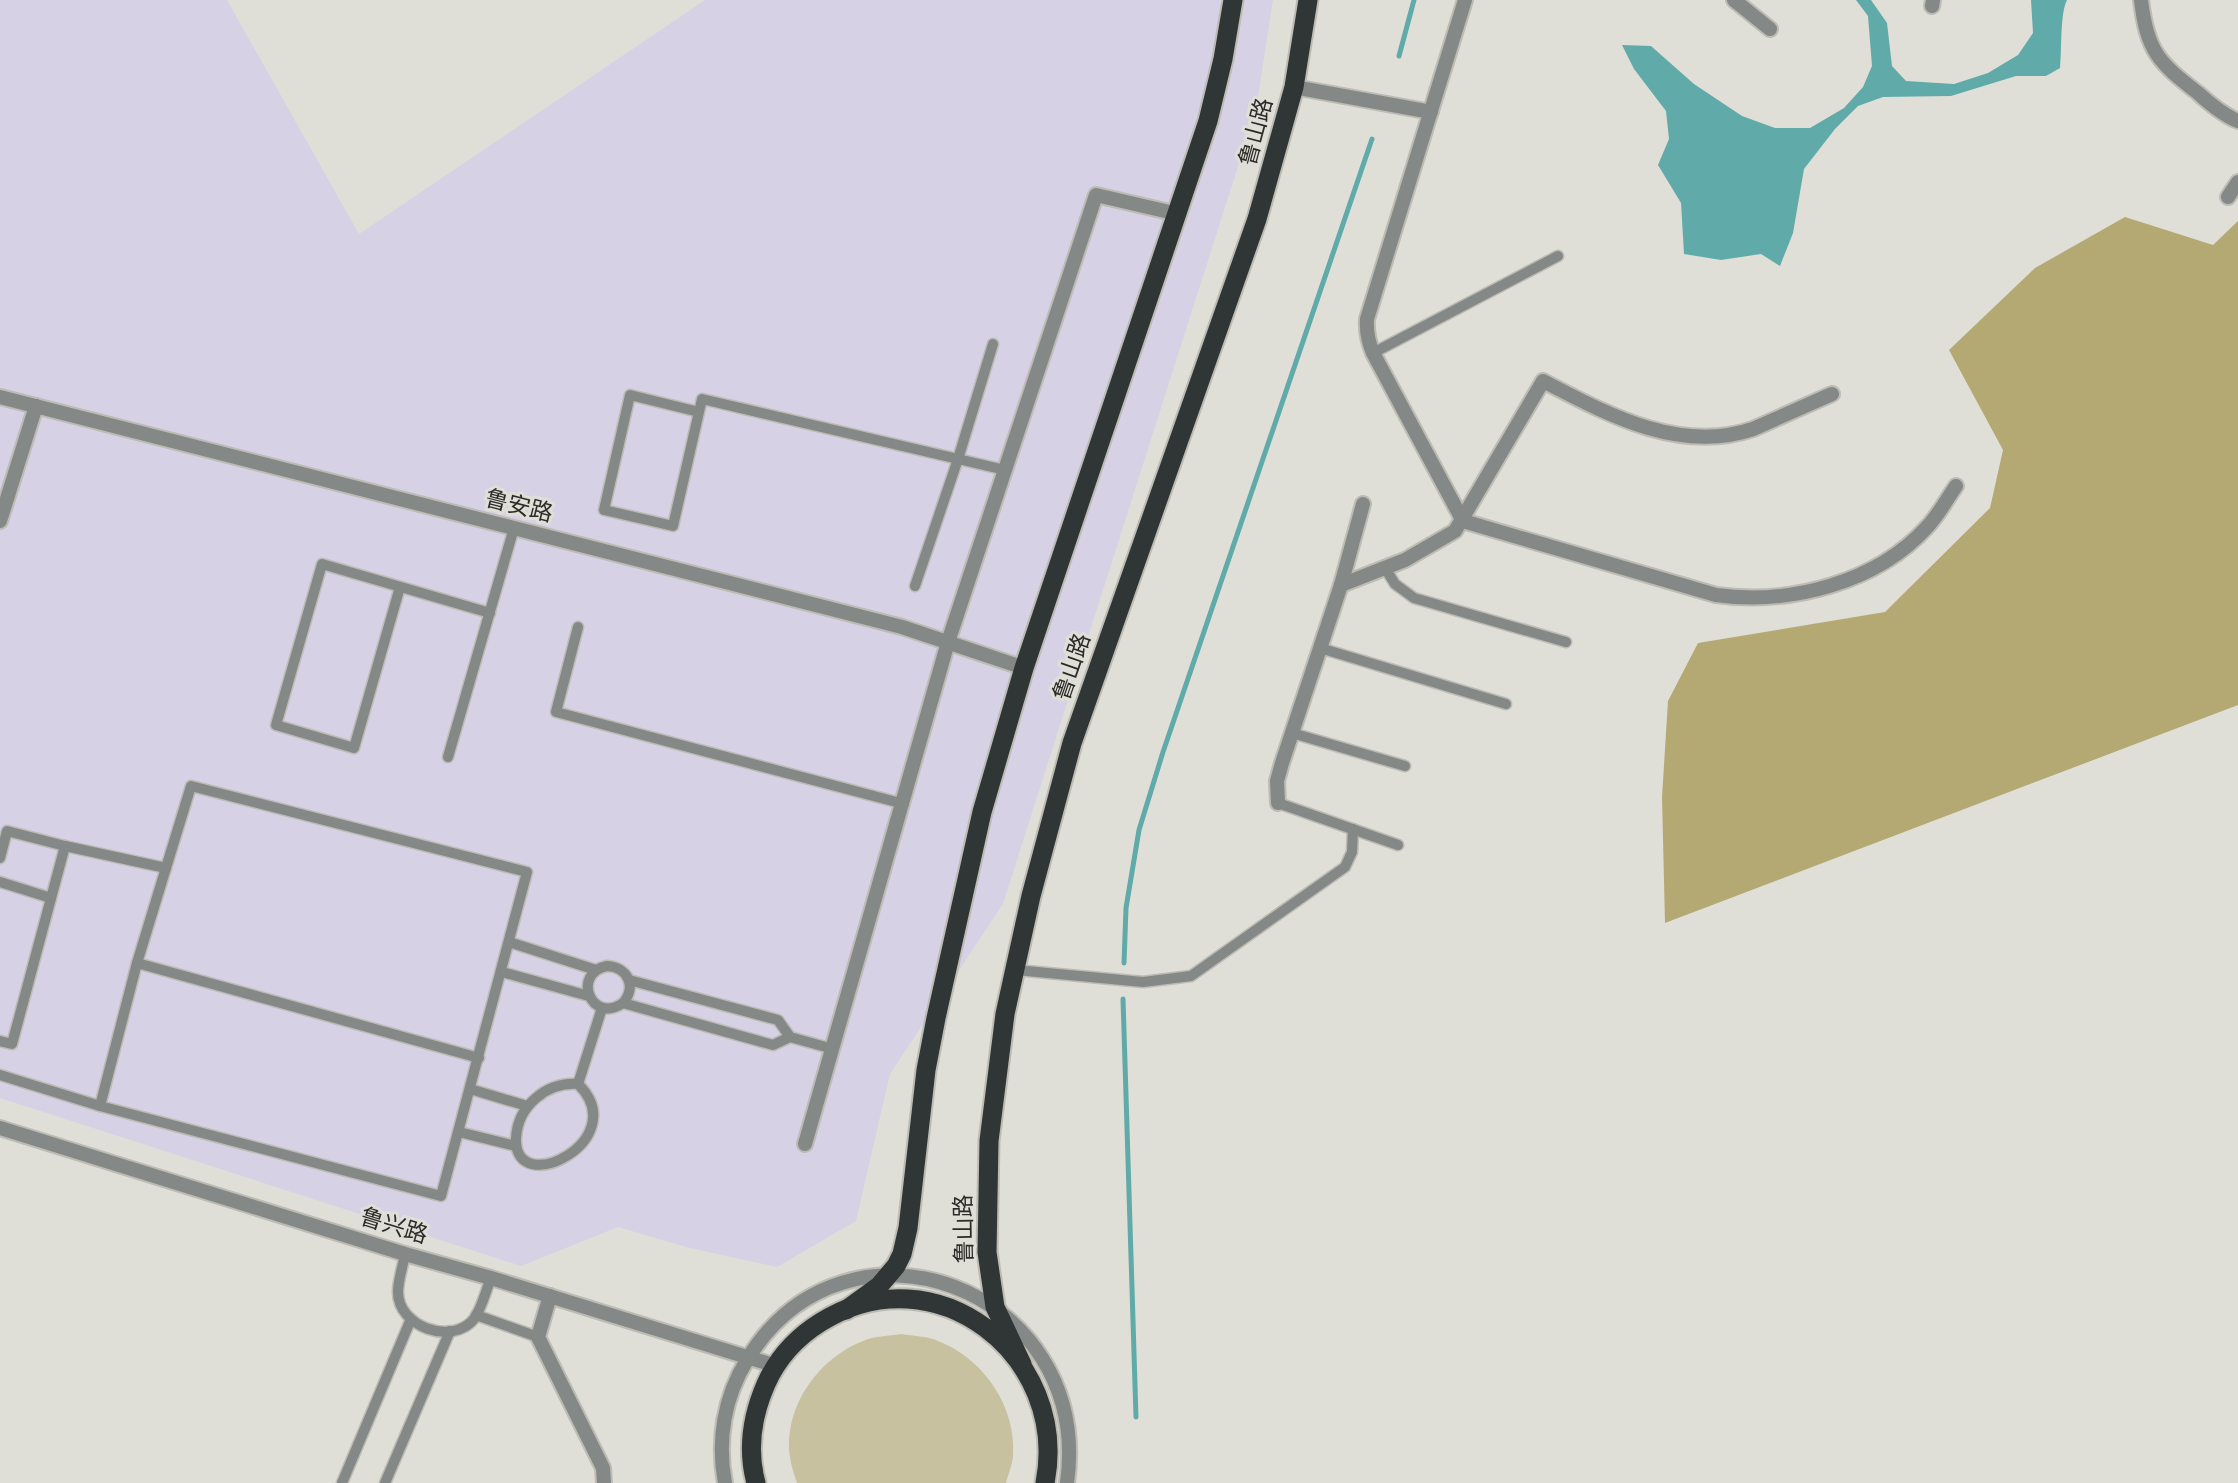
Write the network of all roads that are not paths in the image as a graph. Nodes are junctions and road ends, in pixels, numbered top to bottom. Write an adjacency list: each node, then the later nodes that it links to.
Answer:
1 (1233, 0): 12 (highway, 鲁山路)
2 (1308, 0): 7 (highway, 鲁山路)
3 (1465, 0): 8 (street)
4 (1734, 0): 6 (street)
5 (2141, 0): 9 (street)
6 (1770, 29)
7 (1294, 87): 8 (street); 53 (highway, 鲁山路)
8 (1431, 112): 15 (street)
9 (2238, 121)
10 (2238, 182): 11 (street)
11 (2228, 197)
12 (1178, 214): 21 (street); 36 (highway, 鲁山路)
13 (1558, 256): 15 (lane)
14 (993, 344): 20 (lane)
15 (1373, 353): 24 (street)
16 (1832, 394): 24 (street)
17 (0, 397): 18 (street, 鲁安路)
18 (36, 406): 25 (street); 26 (street, 鲁安路)
19 (699, 412): 19 (lane); 20 (lane)
20 (958, 459): 21 (lane); 29 (lane)
21 (1004, 470): 33 (street)
22 (1955, 486): 24 (street)
23 (1363, 504): 28 (street)
24 (1463, 521): 27 (street)
25 (0, 522)
26 (514, 528): 31 (lane); 33 (street, 鲁安路)
27 (1385, 568): 28 (street); 34 (lane)
28 (1341, 585): 35 (street)
29 (915, 586)
30 (400, 587): 30 (lane); 31 (lane)
31 (490, 613): 39 (lane)
32 (578, 626): 42 (lane)
33 (948, 642): 36 (street, 鲁安路); 42 (street)
34 (1566, 642)
35 (1320, 648): 37 (lane); 38 (street)
36 (1024, 668): 73 (highway, 鲁山路)
37 (1506, 704)
38 (1292, 733): 40 (lane); 41 (street)
39 (449, 757)
40 (1405, 766)
41 (1278, 803): 43 (lane)
42 (904, 804): 61 (street)
43 (1353, 829): 44 (lane); 53 (lane)
44 (1398, 845)
45 (65, 846): 46 (lane); 47 (lane); 49 (lane)
46 (0, 858)
47 (166, 868): 50 (lane); 51 (lane)
48 (0, 882): 49 (lane)
49 (51, 898): 60 (lane)
50 (509, 942): 52 (lane); 54 (lane)
51 (137, 963): 62 (lane); 66 (lane)
52 (596, 970): 55 (lane); 56 (lane)
53 (1015, 970): 76 (highway, 鲁山路)
54 (502, 972): 56 (lane); 62 (lane)
55 (629, 981): 57 (lane); 59 (lane)
56 (589, 996): 58 (lane)
57 (624, 1003): 58 (lane); 59 (lane)
58 (602, 1008): 64 (lane)
59 (790, 1037): 61 (lane)
60 (0, 1041)
61 (833, 1049): 70 (street)
62 (479, 1058): 65 (lane)
63 (0, 1075): 66 (lane)
64 (578, 1084): 67 (lane); 71 (lane)
65 (470, 1089): 67 (lane); 69 (lane)
66 (100, 1106): 69 (lane)
67 (527, 1106): 71 (lane)
68 (0, 1128): 72 (street, 鲁兴路)
69 (459, 1132): 71 (lane)
70 (805, 1144)
71 (516, 1146)
72 (405, 1254): 74 (street, 鲁兴路); 79 (lane)
73 (889, 1276): 76 (street); 77 (highway, 鲁山路); 82 (street)
74 (491, 1278): 75 (street, 鲁兴路); 78 (lane)
75 (550, 1296): 81 (street); 82 (street, 鲁兴路)
76 (995, 1307): 83 (highway, 鲁山路); 91 (street)
77 (846, 1310): 83 (highway); 84 (highway)
78 (476, 1315): 80 (lane); 81 (lane)
79 (411, 1319): 80 (lane); 85 (lane)
80 (450, 1331): 86 (lane)
81 (538, 1337): 87 (street)
82 (748, 1356): 84 (street, 鲁兴路); 88 (street)
83 (1022, 1364): 90 (highway)
84 (776, 1366): 89 (highway)
85 (342, 1483)
86 (385, 1483)
87 (604, 1483)
88 (725, 1483)
89 (755, 1483)
90 (1045, 1483)
91 (1067, 1483)

